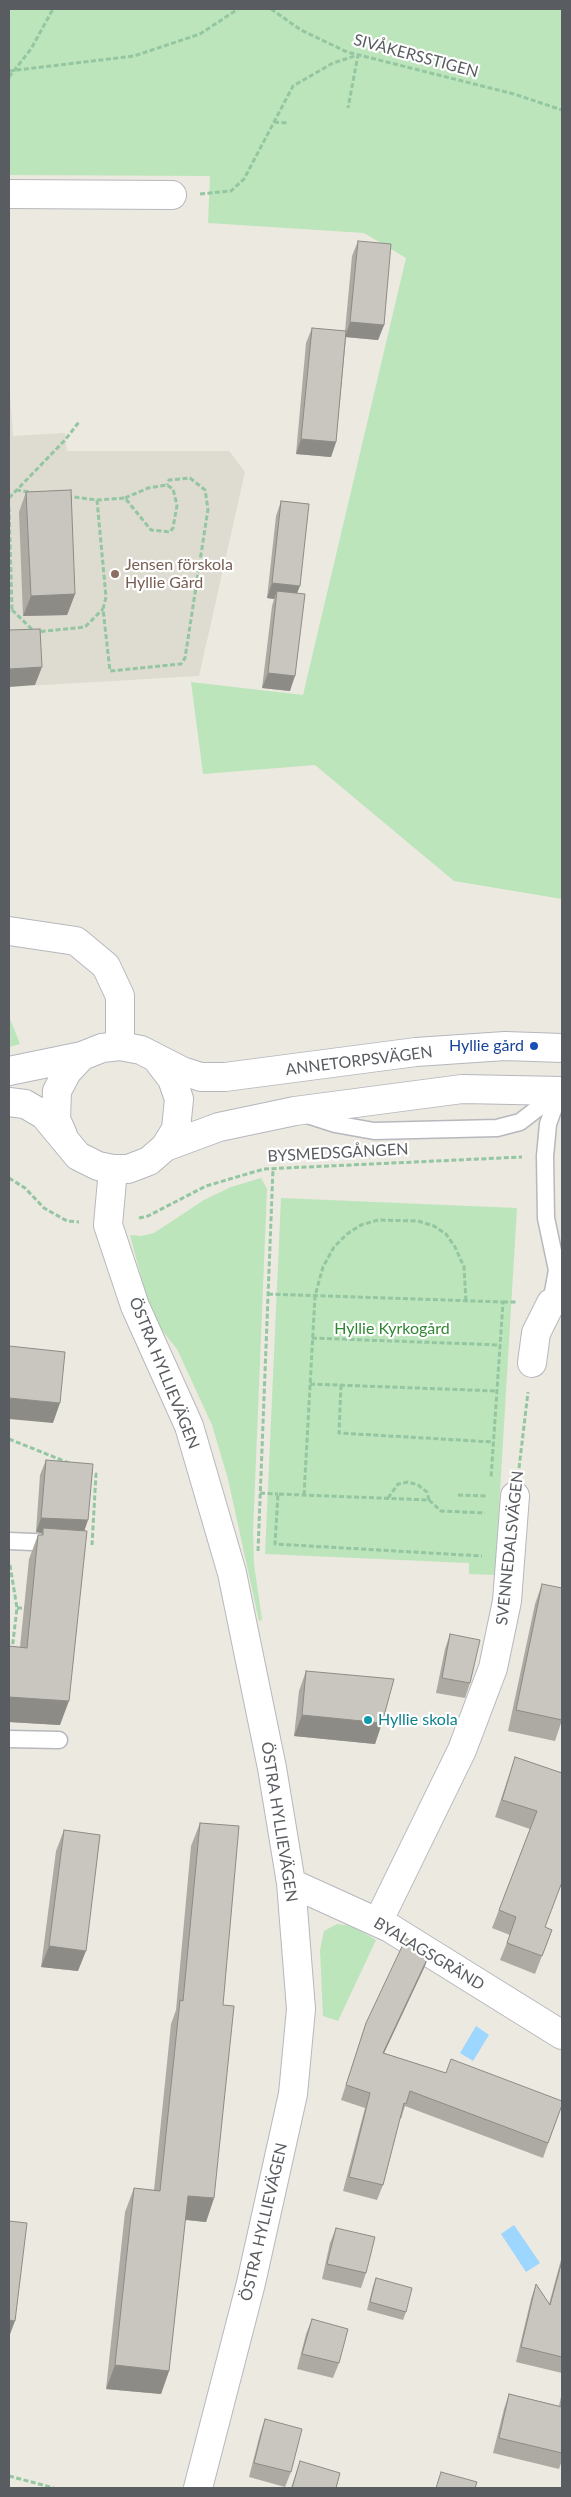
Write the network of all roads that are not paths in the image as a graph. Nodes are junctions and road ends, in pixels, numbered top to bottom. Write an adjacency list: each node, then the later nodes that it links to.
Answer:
1 (9, 194): 2 (street)
2 (172, 195)
3 (9, 931): 4 (street)
4 (120, 1046): 6 (street, ANNETORPSVÄGEN); 7 (street, ANNETORPSVÄGEN)
5 (562, 1048): 7 (street, ANNETORPSVÄGEN)
6 (82, 1056): 8 (street, ANNETORPSVÄGEN); 12 (street, ANNETORPSVÄGEN)
7 (159, 1062): 13 (street, ANNETORPSVÄGEN)
8 (9, 1071)
9 (561, 1091): 11 (street, ANNETORPSVÄGEN); 11 (lane); 15 (lane)
10 (9, 1102): 12 (street, ANNETORPSVÄGEN)
11 (295, 1111): 13 (street, ANNETORPSVÄGEN)
12 (64, 1140): 14 (street, ANNETORPSVÄGEN)
13 (165, 1148): 14 (street, ANNETORPSVÄGEN)
14 (113, 1169): 22 (street, ÖSTRA HYLLIEVÄGEN)
15 (557, 1300): 16 (street)
16 (532, 1363)
17 (503, 1492): 23 (street, SVENNEDALSVÄGEN)
18 (9, 1541): 19 (lane)
19 (72, 1544)
20 (9, 1739): 21 (lane)
21 (59, 1740)
22 (291, 1883): 23 (street, BYALAGSGRÄND); 25 (street, ÖSTRA HYLLIEVÄGEN)
23 (378, 1922): 24 (street, BYALAGSGRÄND)
24 (562, 2035)
25 (198, 2488)

